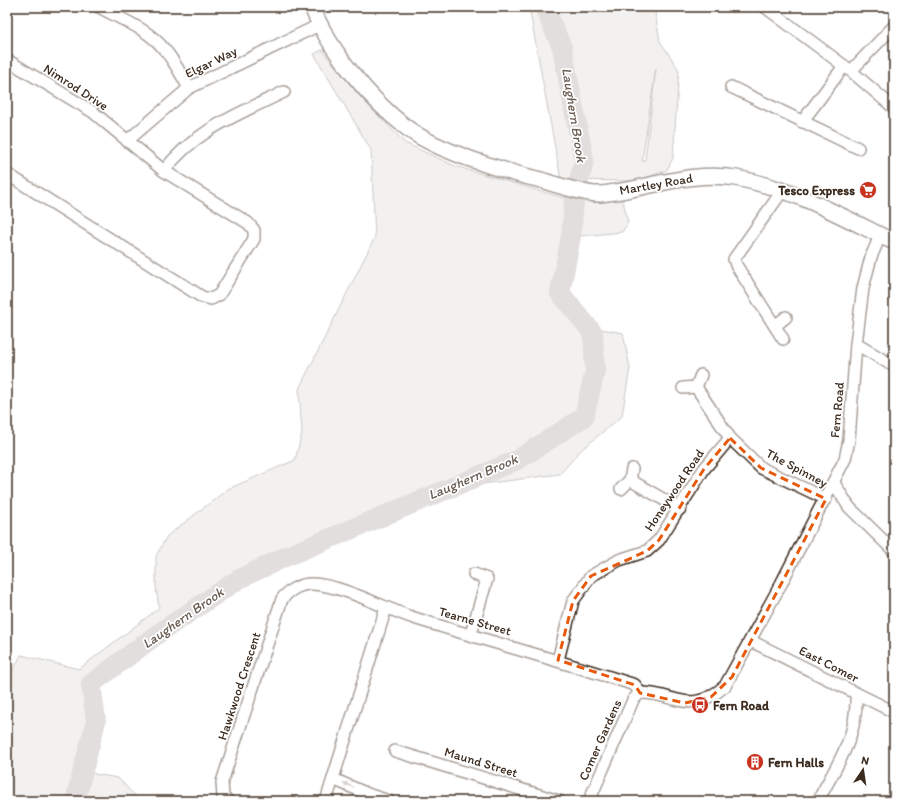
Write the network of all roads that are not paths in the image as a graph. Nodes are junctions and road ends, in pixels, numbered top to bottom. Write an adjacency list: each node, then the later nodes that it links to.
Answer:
1 (99, 7): 9 (street)
2 (312, 7): 4 (main road)
3 (765, 7): 7 (street)
4 (319, 25): 9 (street, Elgar Way); 17 (main road, Martley Road)
5 (894, 26): 7 (street)
6 (7, 60): 13 (street, Nimrod Drive)
7 (847, 69): 11 (street); 12 (street)
8 (730, 87): 12 (street)
9 (189, 88): 13 (street, Elgar Way)
10 (284, 92): 15 (street)
11 (894, 108)
12 (802, 122): 14 (street)
13 (127, 141): 15 (street, Nimrod Drive)
14 (858, 148)
15 (164, 171): 16 (street, Nimrod Drive)
16 (7, 174)
17 (783, 190): 18 (main road, Martley Road); 21 (street)
18 (880, 236): 19 (main road, Martley Road); 23 (street, Fern Road)
19 (894, 242)
20 (786, 317): 21 (street)
21 (775, 326): 22 (street)
22 (783, 339)
23 (856, 344): 24 (street); 29 (street, Fern Road)
24 (894, 366)
25 (701, 375): 26 (street)
26 (696, 387): 27 (street); 28 (street, The Spinney)
27 (684, 388)
28 (730, 438): 31 (street, The Spinney); 32 (street, Honeywood Road)
29 (834, 483): 31 (street, Fern Road); 33 (street)
30 (621, 489): 32 (street)
31 (826, 499): 38 (street, Fern Road)
32 (680, 509): 39 (street, Honeywood Road)
33 (894, 551)
34 (474, 574): 37 (street)
35 (298, 587): 36 (street, Tearne Street); 45 (street, Hawkwood Crescent)
36 (386, 608): 37 (street, Tearne Street); 44 (street)
37 (471, 634): 39 (street, Tearne Street)
38 (751, 641): 40 (street, Fern Road); 41 (street, East Comer)
39 (558, 660): 40 (street, Tearne Street)
40 (640, 693): 49 (street, Comer Gardens)
41 (856, 694): 42 (street, East Comer); 50 (street)
42 (894, 712)
43 (395, 751): 48 (street, Maund Street)
44 (333, 779): 46 (street); 47 (street, one-way to 44)
45 (228, 801)
46 (326, 801)
47 (389, 801)
48 (559, 801)
49 (589, 801)
50 (818, 801)

